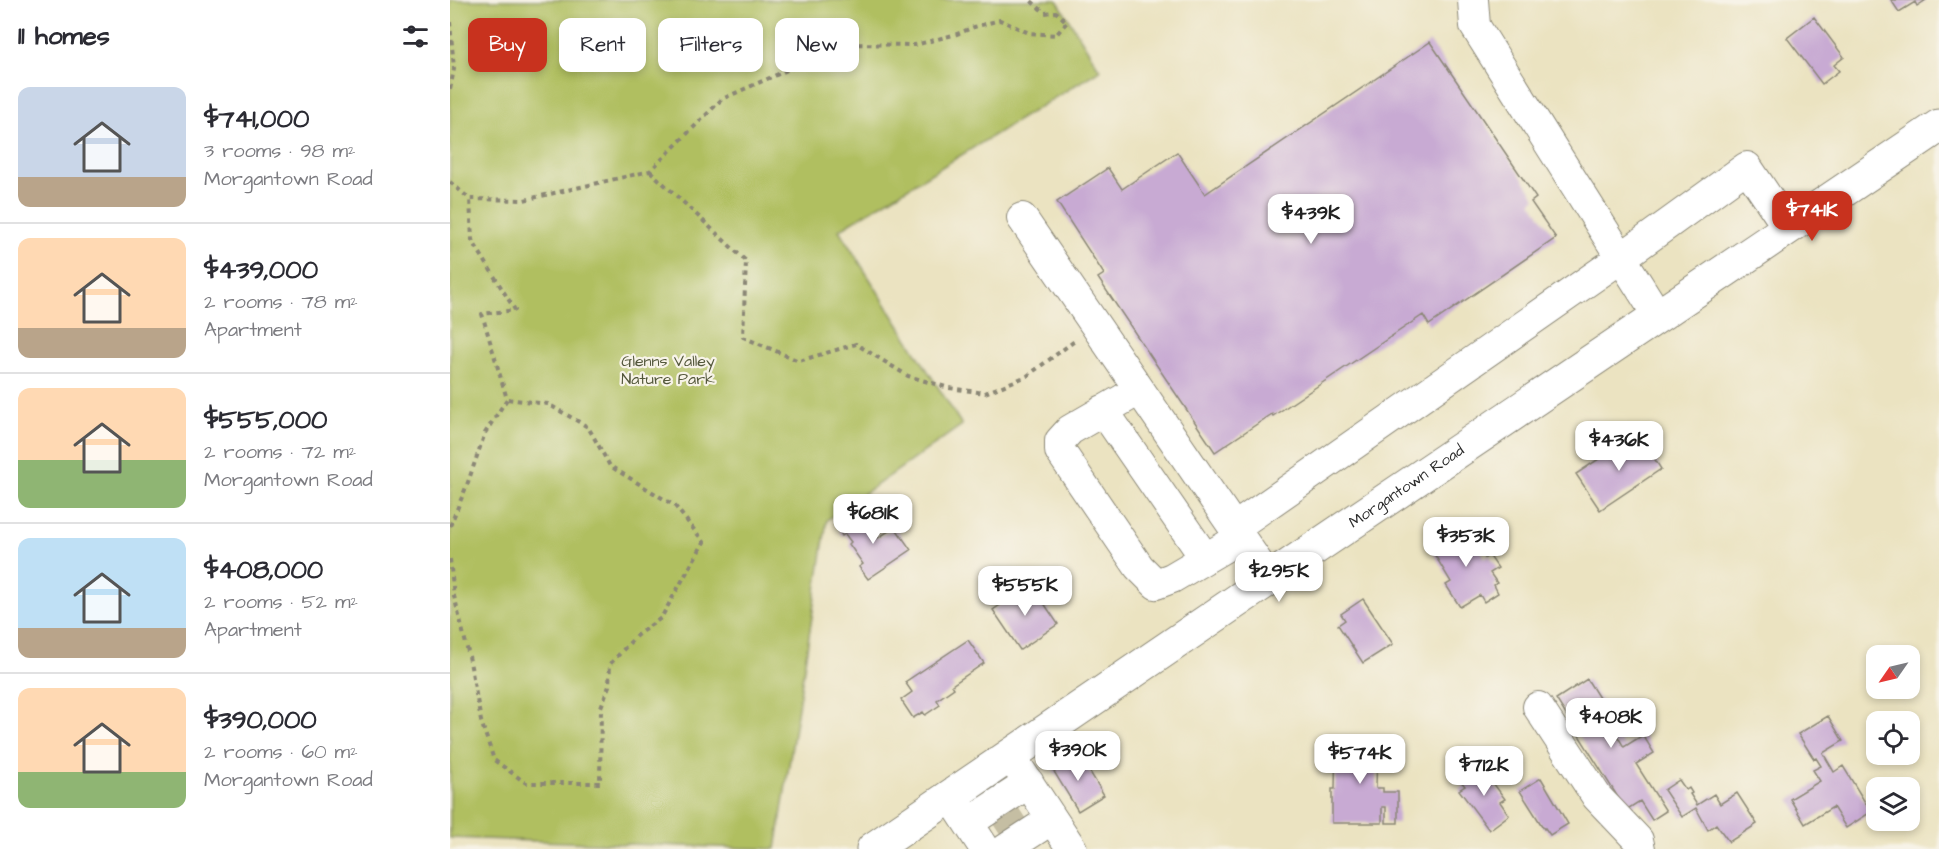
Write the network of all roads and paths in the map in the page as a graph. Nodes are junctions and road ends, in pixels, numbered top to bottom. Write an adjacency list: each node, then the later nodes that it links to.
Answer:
1 (1030, 0): 6 (path)
2 (1473, 0): 11 (lane)
3 (450, 22): 4 (path)
4 (450, 90)
5 (1939, 126): 10 (main road, Morgantown Road)
6 (650, 171): 8 (path); 13 (path)
7 (450, 182): 8 (path)
8 (470, 199): 15 (path)
9 (1022, 218): 14 (lane)
10 (1788, 228): 11 (lane); 12 (main road, Morgantown Road)
11 (1621, 258): 12 (lane); 18 (lane)
12 (1658, 316): 21 (main road, Morgantown Road)
13 (1081, 336)
14 (1139, 390): 16 (lane); 18 (lane)
15 (507, 399): 17 (path); 19 (path)
16 (1096, 414): 20 (lane); 20 (lane)
17 (450, 526)
18 (1237, 533): 20 (lane); 21 (lane)
19 (450, 559)
20 (1198, 562)
21 (1269, 579): 23 (main road, Morgantown Road)
22 (1538, 707): 32 (lane)
23 (1010, 755): 24 (lane); 25 (main road, Morgantown Road)
24 (1029, 783): 26 (lane); 28 (lane)
25 (951, 796): 27 (lane); 29 (main road, Morgantown Road)
26 (1052, 819): 28 (lane); 31 (lane)
27 (969, 823): 28 (lane); 30 (lane)
28 (1008, 826)
29 (873, 849)
30 (985, 849)
31 (1072, 849)
32 (1640, 849)

